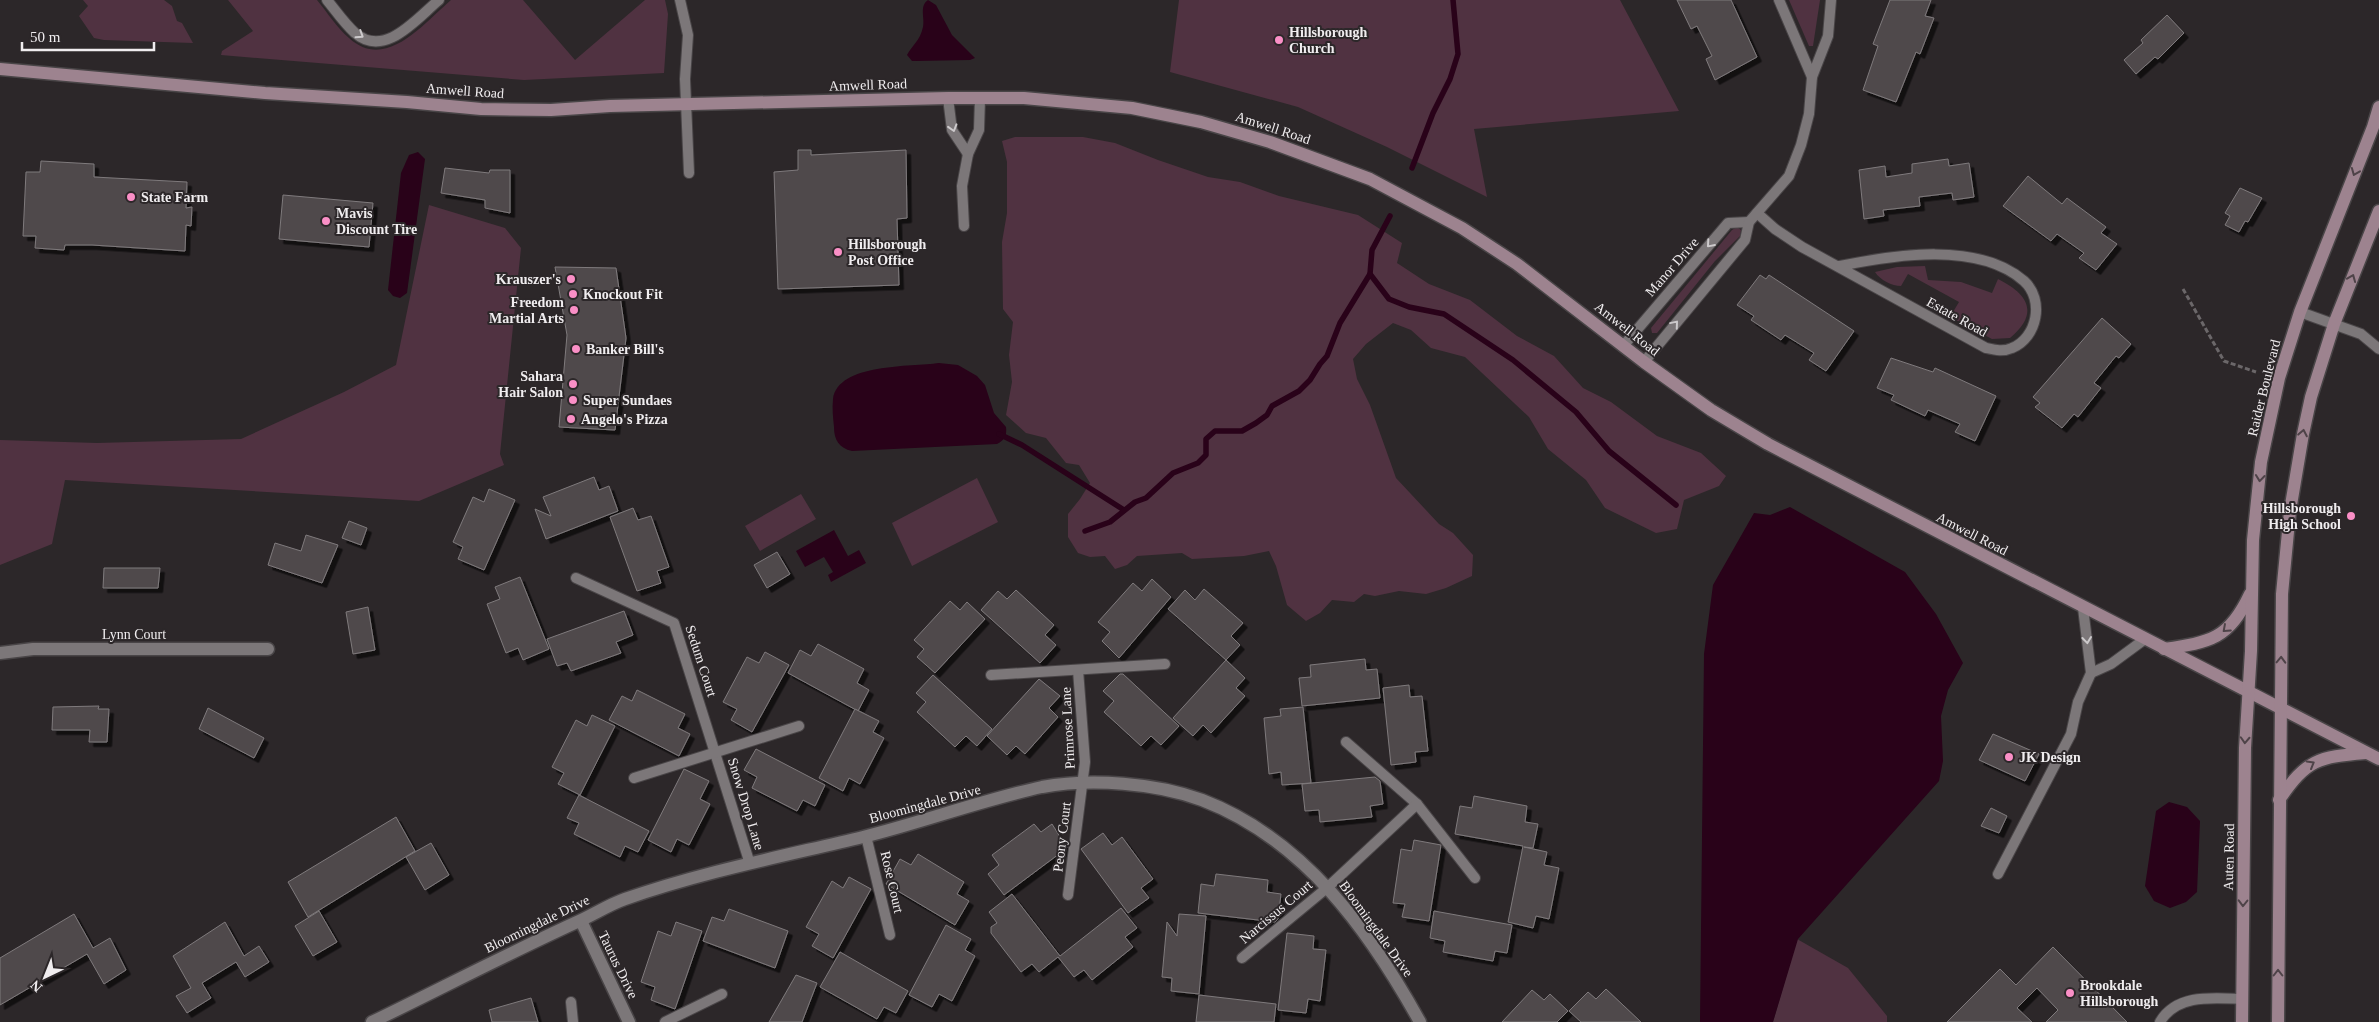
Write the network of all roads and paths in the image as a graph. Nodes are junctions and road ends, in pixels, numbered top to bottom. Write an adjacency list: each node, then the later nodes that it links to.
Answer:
1 (327, 0): 2 (lane, one-way to 2)
2 (439, 0)
3 (680, 0): 10 (lane)
4 (1779, 0): 7 (lane)
5 (1831, 0): 7 (lane)
6 (0, 69): 10 (main road, Amwell Road)
7 (1812, 76): 15 (lane)
8 (948, 98): 9 (main road, Amwell Road); 10 (main road, Amwell Road); 12 (lane, one-way to 12)
9 (980, 98): 12 (lane); 22 (main road, Amwell Road)
10 (686, 106): 13 (lane)
11 (2379, 107): 20 (main road, Raider Boulevard, one-way to 20)
12 (968, 154): 17 (lane)
13 (689, 173)
14 (2379, 211): 21 (main road, one-way to 14)
15 (1757, 213): 16 (lane); 18 (lane, Estate Road)
16 (1749, 222): 22 (lane, Manor Drive, one-way to 22); 24 (lane, one-way to 16)
17 (964, 226)
18 (1840, 266): 18 (lane, Estate Road)
19 (2183, 288): 25 (path)
20 (2300, 312): 21 (lane); 27 (main road, Raider Boulevard, one-way to 27)
21 (2334, 324): 23 (lane); 38 (main road, one-way to 21)
22 (1624, 345): 24 (main road, Amwell Road)
23 (2379, 349)
24 (1644, 362): 28 (main road, Amwell Road)
25 (2256, 372)
26 (576, 578): 42 (lane, Sedum Court)
27 (2252, 589): 31 (main road, one-way to 31); 37 (main road, Raider Boulevard)
28 (2083, 608): 29 (main road, Amwell Road); 35 (lane, one-way to 35)
29 (2144, 640): 31 (main road, Amwell Road); 35 (lane)
30 (268, 649): 32 (street, Lynn Court)
31 (2164, 649): 37 (main road, Amwell Road)
32 (0, 652)
33 (1165, 664): 34 (lane)
34 (1078, 670): 36 (lane); 45 (lane, Primrose Lane)
35 (2091, 673): 50 (lane)
36 (991, 675)
37 (2248, 692): 38 (main road, Amwell Road); 58 (main road, Auten Road, one-way to 58)
38 (2280, 709): 41 (main road, Amwell Road); 46 (main road)
39 (799, 726): 42 (lane)
40 (1346, 742): 47 (lane)
41 (2366, 752): 43 (main road, Amwell Road); 46 (main road, one-way to 41)
42 (716, 754): 44 (lane); 49 (lane, Snow Drop Lane)
43 (2379, 759)
44 (634, 778)
45 (1084, 784): 48 (street, Bloomingdale Drive); 52 (street, Bloomingdale Drive); 53 (lane, Peony Court)
46 (2279, 800): 67 (main road, one-way to 46)
47 (1417, 804): 51 (lane); 52 (lane, Narcissus Court)
48 (866, 836): 49 (street, Bloomingdale Drive); 55 (lane, Rose Court)
49 (750, 864): 54 (street, Bloomingdale Drive)
50 (1998, 874)
51 (1475, 878)
52 (1328, 887): 56 (lane, Narcissus Court); 64 (street, Bloomingdale Drive)
53 (1068, 895)
54 (580, 921): 60 (street, Bloomingdale Drive); 62 (street, Taurus Drive)
55 (890, 935)
56 (1242, 958)
57 (722, 994): 63 (lane)
58 (2242, 999): 65 (lane); 66 (main road, Auten Road)
59 (571, 1002): 61 (lane)
60 (372, 1022)
61 (572, 1022)
62 (629, 1022)
63 (665, 1022)
64 (1420, 1022)
65 (2160, 1022)
66 (2242, 1022)
67 (2278, 1022)

